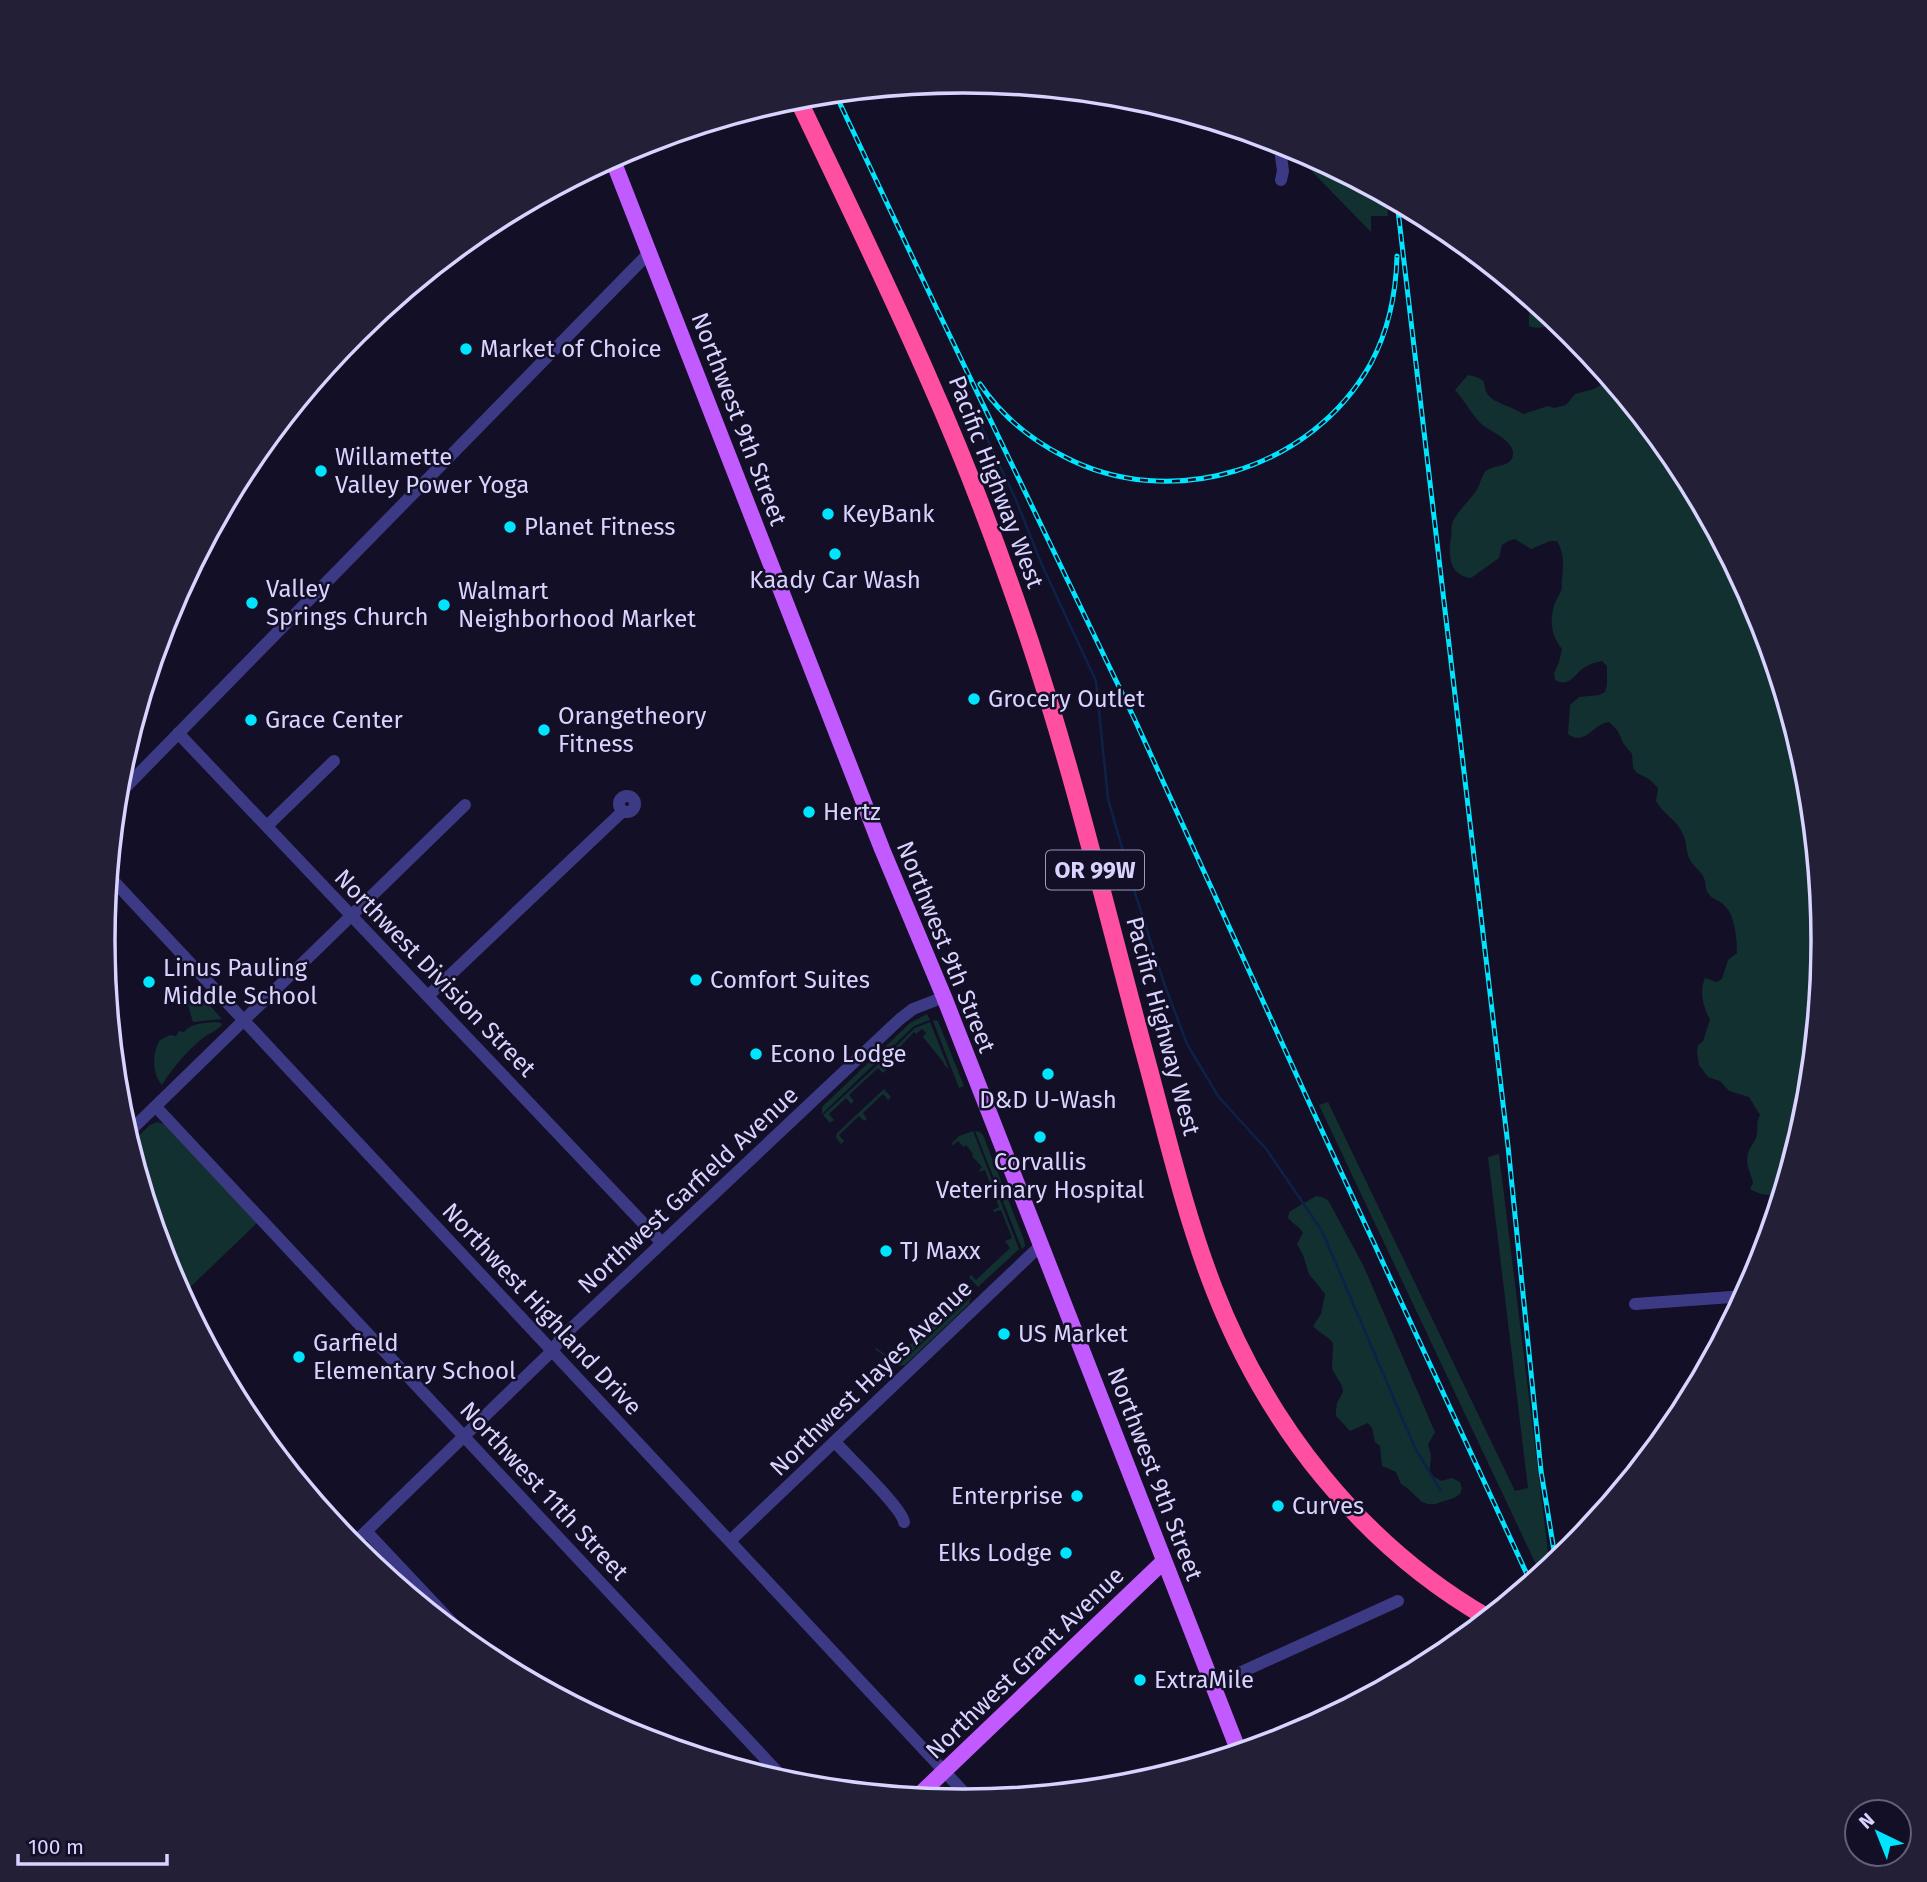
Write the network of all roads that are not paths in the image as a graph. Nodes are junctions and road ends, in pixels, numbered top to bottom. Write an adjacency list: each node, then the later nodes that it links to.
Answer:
1 (802, 108): 33 (highway, Pacific Highway West / OR 99W)
2 (1281, 154): 4 (street)
3 (616, 168): 5 (main road, Northwest 9th Street)
4 (1281, 180)
5 (649, 253): 6 (street); 15 (main road, Northwest 9th Street)
6 (178, 733): 8 (street); 11 (street, Northwest Division Street)
7 (334, 761): 11 (street)
8 (131, 781)
9 (465, 805): 13 (street)
10 (623, 811): 14 (street)
11 (267, 826): 13 (street, Northwest Division Street)
12 (117, 885): 16 (street, Northwest Highland Drive)
13 (351, 915): 14 (street, Northwest Division Street); 16 (street)
14 (428, 996): 19 (street, Northwest Division Street)
15 (944, 997): 19 (street, Northwest Garfield Avenue); 20 (main road, Northwest 9th Street)
16 (244, 1021): 17 (street); 23 (street, Northwest Highland Drive)
17 (156, 1107): 18 (street); 24 (street, Northwest 11th Street)
18 (136, 1125)
19 (662, 1242): 23 (street, Northwest Garfield Avenue)
20 (1040, 1246): 25 (street, Northwest Hayes Avenue); 30 (main road, Northwest 9th Street)
21 (1733, 1297): 22 (street)
22 (1635, 1304)
23 (552, 1350): 24 (street, Northwest Garfield Avenue); 29 (street, Northwest Highland Drive)
24 (465, 1437): 27 (street, Northwest Garfield Avenue); 36 (street, Northwest 11th Street)
25 (835, 1442): 26 (street); 29 (street, Northwest Hayes Avenue)
26 (904, 1522)
27 (366, 1531): 28 (street, Northwest Garfield Avenue); 32 (street)
28 (360, 1537)
29 (730, 1541): 37 (street, Northwest Highland Drive)
30 (1164, 1562): 34 (main road, Northwest 9th Street); 37 (main road, Northwest Grant Avenue)
31 (1398, 1601): 34 (street)
32 (435, 1604)
33 (1481, 1613)
34 (1213, 1685): 35 (main road, Northwest 9th Street)
35 (1236, 1744)
36 (773, 1767)
37 (944, 1771): 38 (main road, Northwest Grant Avenue); 39 (street, Northwest Highland Drive)
38 (927, 1788)
39 (961, 1789)

